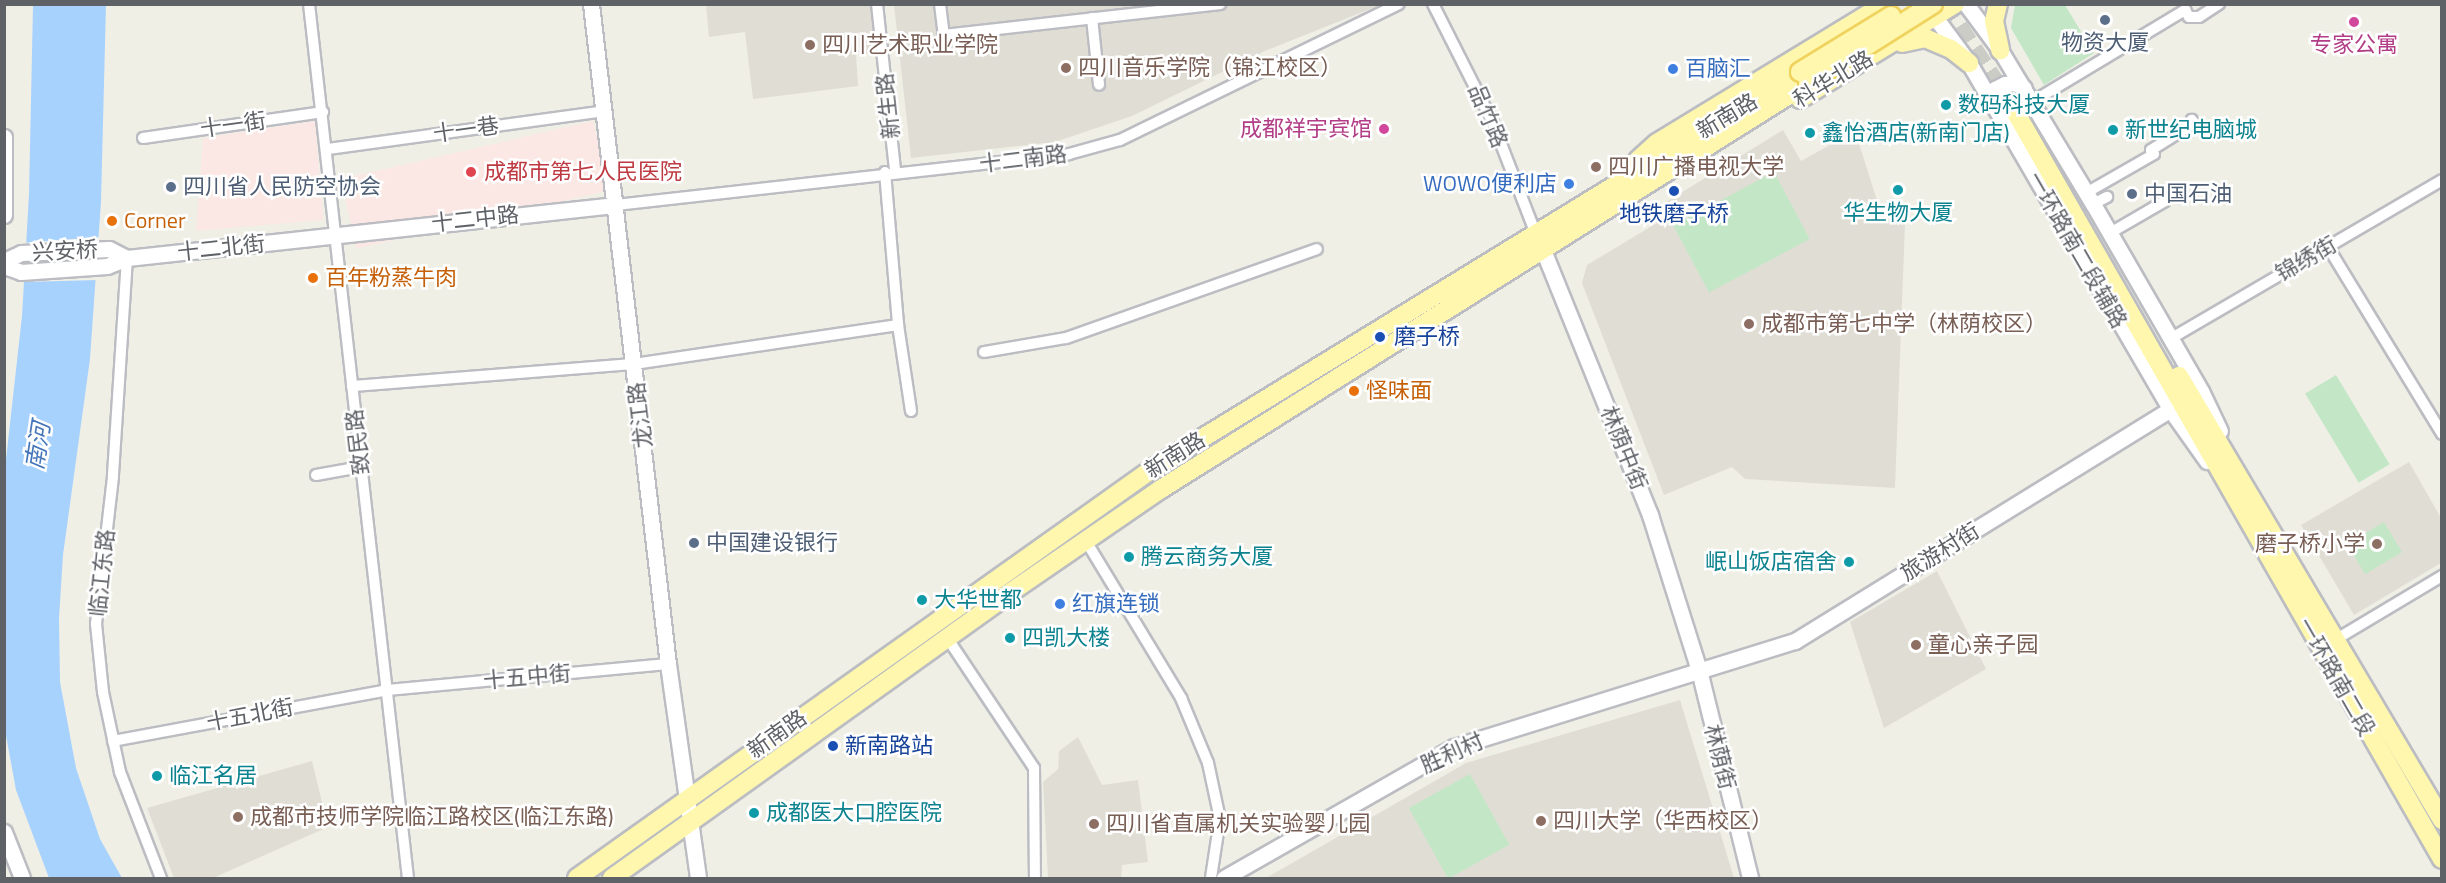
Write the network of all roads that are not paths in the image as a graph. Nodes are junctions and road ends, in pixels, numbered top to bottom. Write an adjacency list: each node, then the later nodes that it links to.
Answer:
1 (309, 4): 28 (street, 致民路)
2 (591, 4): 27 (street, 龙江路)
3 (940, 4): 16 (street)
4 (1220, 4): 16 (street)
5 (1399, 4): 33 (street, 十二南路)
6 (1433, 4): 41 (street, 品竹路)
7 (1866, 4): 17 (main road)
8 (1885, 4): 17 (main road, 科华北路)
9 (1910, 4): 23 (main road, 科华北路, bridge)
10 (1955, 4): 15 (main road, 科华北路)
11 (1966, 4): 20 (street, 一环路南二段辅路)
12 (1998, 4): 20 (main road)
13 (2218, 4): 26 (street)
14 (879, 5): 33 (street, 新生路)
15 (1932, 9): 19 (main road, 科华北路); 21 (street, 一环路南二段辅路); 23 (main road, 科华北路, bridge)
16 (1092, 18): 24 (street)
17 (1854, 24): 18 (main road, 科华北路)
18 (1819, 45): 22 (main road); 35 (main road, 科华北路)
19 (1891, 45): 21 (main road); 22 (main road, 科华北路)
20 (2001, 50): 26 (street, 一环路南二段辅路)
21 (1969, 63): 25 (street, 一环路南二段辅路)
22 (1839, 76): 39 (main road, 科华北路)
23 (1804, 77): 35 (main road, 新南路); 39 (main road, 新南路)
24 (1099, 85)
25 (1990, 100): 26 (street); 54 (street, 一环路南二段辅路)
26 (2024, 103): 36 (street, 一环路南二段辅路); 59 (main road, 一环路南二段); 60 (main road, 一环路南二段)
27 (604, 111): 32 (street, 十一巷); 38 (street, 龙江路)
28 (323, 112): 31 (street, 十一街); 32 (street, 致民路)
29 (2192, 120): 36 (street)
30 (4, 137): 40 (street)
31 (143, 138)
32 (328, 149): 42 (street, 致民路)
33 (890, 172): 38 (street, 十二南路); 49 (street, 新生路)
34 (2442, 180): 44 (street, 锦绣街)
35 (1606, 188): 41 (main road, 新南路)
36 (2095, 198): 43 (street, 一环路南二段辅路)
37 (2165, 201): 43 (street)
38 (616, 205): 42 (street, 十二中路); 52 (street, 龙江路)
39 (1617, 206): 46 (main road, 新南路)
40 (4, 215)
41 (1535, 232): 46 (street, 林荫中街); 69 (main road, 新南路)
42 (334, 233): 47 (street, 十二北街); 53 (street, 致民路)
43 (2110, 233): 50 (street, 一环路南二段辅路)
44 (2328, 247): 50 (street, 锦绣街); 56 (street)
45 (1317, 249): 51 (street)
46 (1544, 251): 61 (main road, 新南路); 66 (street, 林荫中街)
47 (127, 258): 48 (street, 十二北街); 48 (street, 兴安桥); 68 (street, 临江东路)
48 (4, 263)
49 (898, 325): 52 (street); 55 (street, 新生路)
50 (2170, 339): 59 (street, 一环路南二段辅路)
51 (984, 352)
52 (634, 364): 53 (street); 65 (street, 龙江路)
53 (352, 387): 57 (street, 致民路)
54 (2170, 410): 60 (street, 一环路南二段辅路); 66 (street, 旅游村街)
55 (911, 411)
56 (2442, 434)
57 (361, 467): 58 (street); 67 (street, 致民路)
58 (316, 475)
59 (2243, 480): 64 (main road, 一环路南二段)
60 (2230, 494): 74 (main road, 一环路南二段)
61 (1086, 541): 63 (main road, 新南路); 83 (street)
62 (2442, 576): 64 (street)
63 (948, 639): 71 (main road, 新南路); 82 (street)
64 (2335, 640): 70 (main road, 一环路南二段)
65 (668, 664): 67 (street, 十五中街); 69 (street, 龙江路)
66 (1699, 670): 84 (street, 胜利村); 85 (street, 林荫街)
67 (387, 690): 68 (street, 十五北街); 78 (street, 致民路)
68 (113, 741): 77 (street, 临江东路)
69 (685, 799): 71 (street, 龙江路); 79 (main road, 新南路)
70 (2442, 820)
71 (688, 825): 80 (main road, 新南路); 81 (street, 龙江路)
72 (4, 832): 76 (street)
73 (4, 857): 75 (street)
74 (2442, 859)
75 (12, 879)
76 (22, 879)
77 (161, 879)
78 (408, 879)
79 (577, 879)
80 (612, 879)
81 (698, 879)
82 (1035, 879)
83 (1211, 879)
84 (1224, 879)
85 (1750, 879)

